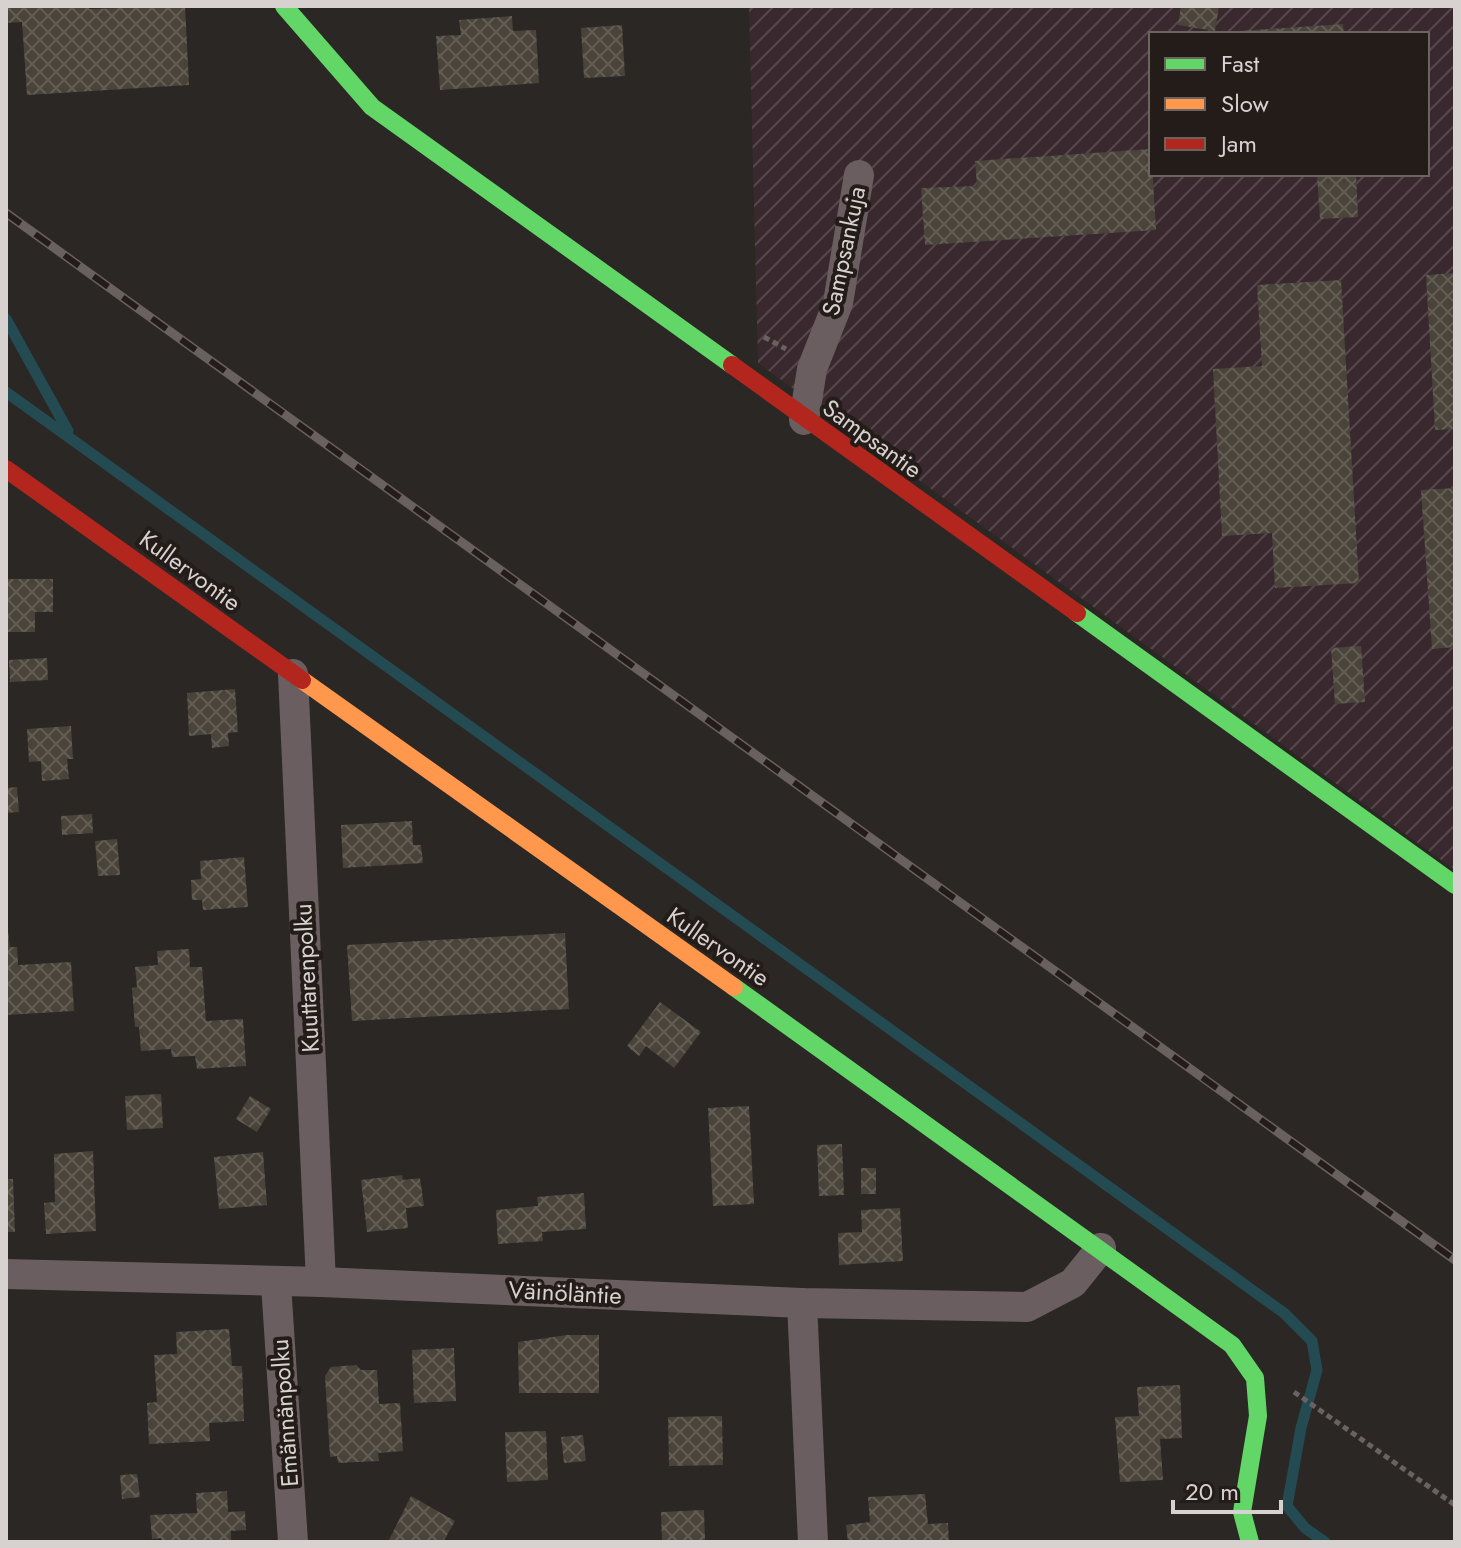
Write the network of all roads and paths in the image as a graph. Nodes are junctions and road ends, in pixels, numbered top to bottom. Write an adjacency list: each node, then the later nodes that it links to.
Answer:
1 (284, 6): 3 (street, Sampsantie)
2 (859, 175): 3 (street, Sampsankuja)
3 (804, 420): 6 (street, Sampsantie)
4 (6, 469): 5 (street, Kullervontie)
5 (293, 674): 7 (street, Kullervontie); 9 (street, Kuuttarenpolku)
6 (1455, 885)
7 (1101, 1248): 11 (street, Väinöläntie); 12 (street, Kullervontie)
8 (6, 1274): 10 (street, Väinöläntie)
9 (321, 1282): 10 (street, Väinöläntie); 11 (street, Väinöläntie)
10 (276, 1284): 14 (street, Emännänpolku)
11 (802, 1303): 15 (street)
12 (1255, 1378): 13 (path); 16 (street)
13 (1455, 1505)
14 (293, 1542)
15 (813, 1542)
16 (1250, 1542)

